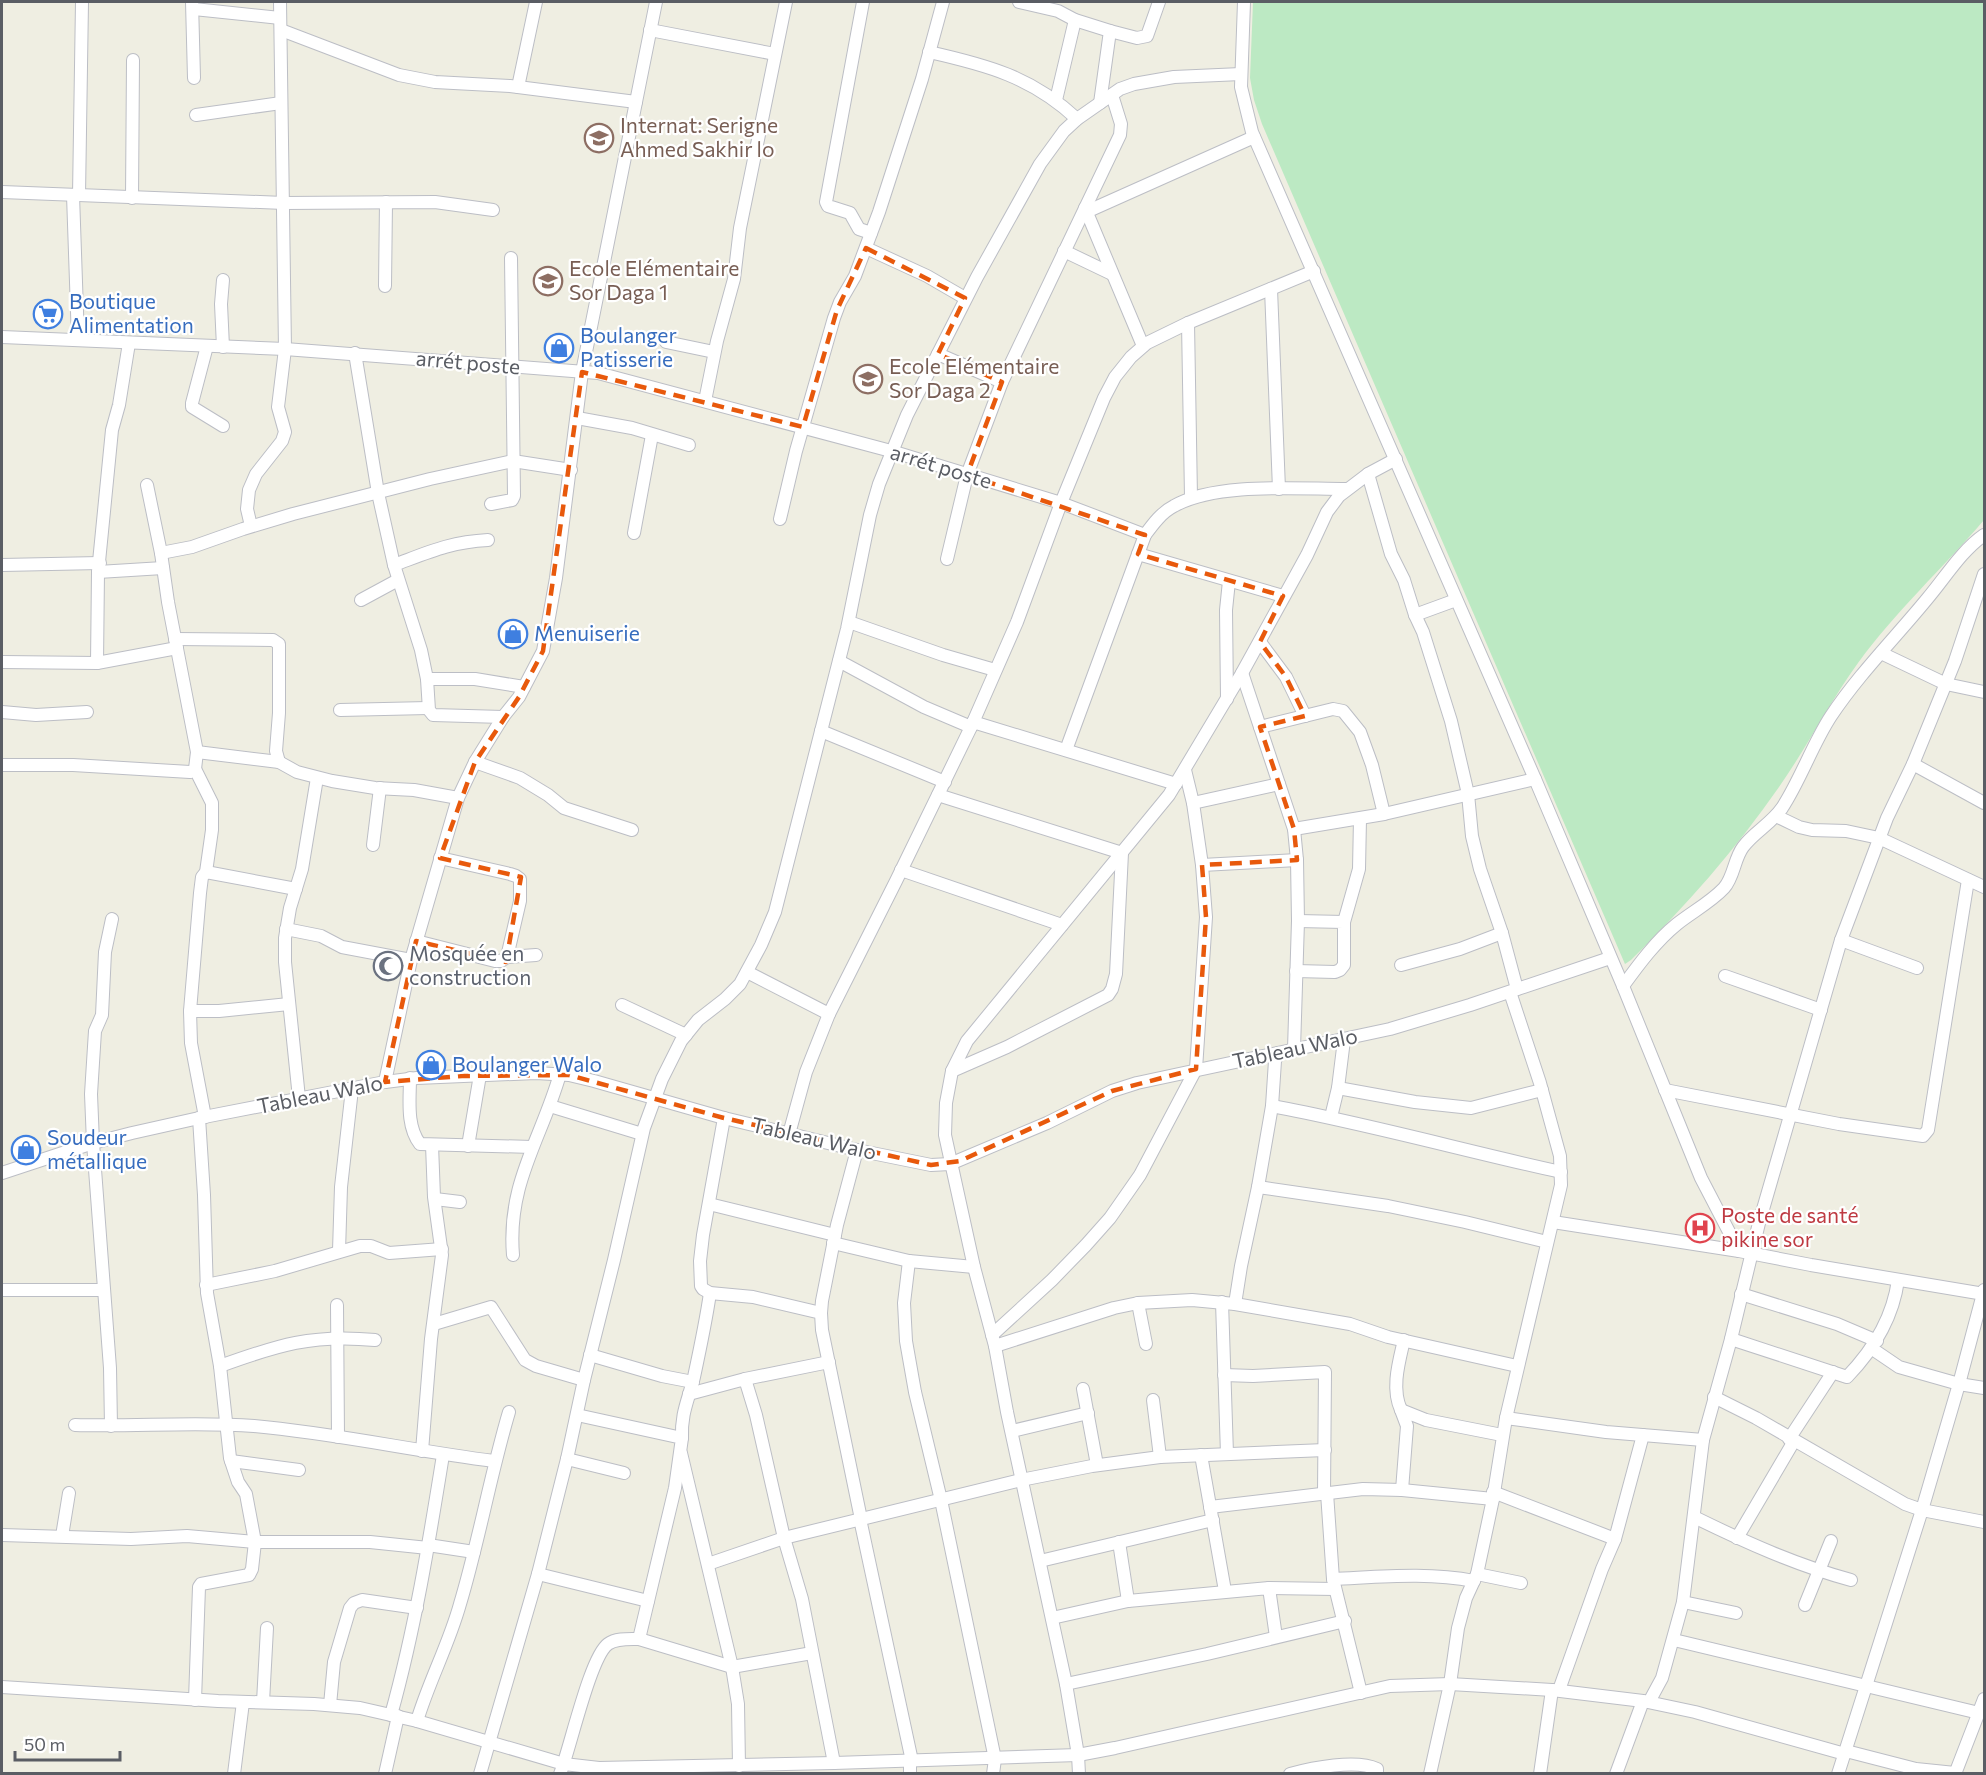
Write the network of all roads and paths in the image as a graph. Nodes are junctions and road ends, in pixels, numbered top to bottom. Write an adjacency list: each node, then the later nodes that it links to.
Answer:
1 (82, 2): 32 (street)
2 (280, 2): 14 (street)
3 (536, 2): 22 (street)
4 (656, 2): 15 (street)
5 (786, 2): 18 (street)
6 (863, 2): 38 (street)
7 (943, 2): 17 (street)
8 (1019, 2): 12 (street)
9 (1159, 2): 16 (street)
10 (1244, 2): 20 (street)
11 (193, 5): 14 (street); 21 (street)
12 (1059, 7): 13 (street)
13 (1075, 20): 16 (street); 24 (street)
14 (280, 24): 22 (street); 26 (street)
15 (650, 30): 18 (street); 25 (street)
16 (1110, 31): 27 (street)
17 (929, 52): 24 (street); 38 (street)
18 (775, 54): 57 (street)
19 (133, 60): 33 (street)
20 (1241, 75): 23 (street); 30 (street)
21 (194, 78)
22 (518, 87): 25 (street)
23 (1112, 94): 27 (street); 37 (street)
24 (1056, 100): 29 (street)
25 (636, 102): 61 (street)
26 (281, 103): 28 (street); 34 (street)
27 (1100, 103): 29 (street)
28 (196, 115)
29 (1077, 118): 47 (street)
30 (1254, 137): 37 (street); 42 (street)
31 (2, 192): 32 (street)
32 (76, 195): 33 (street); 50 (street)
33 (132, 198): 34 (street)
34 (284, 202): 35 (street); 56 (street)
35 (386, 202): 36 (street); 45 (street)
36 (493, 210)
37 (1086, 210): 40 (street); 43 (street)
38 (872, 233): 39 (street)
39 (866, 248): 47 (street); 66 (street)
40 (1064, 251): 43 (street); 62 (street)
41 (511, 258): 60 (street)
42 (1314, 271): 46 (street); 70 (street)
43 (1112, 274): 54 (street)
44 (223, 280): 55 (street)
45 (385, 286)
46 (1272, 289): 48 (street); 76 (street)
47 (966, 298): 59 (street)
48 (1188, 323): 54 (street); 79 (street)
49 (2, 337): 50 (street, arrét poste)
50 (78, 340): 52 (street, arrét poste)
51 (666, 342): 57 (street)
52 (129, 343): 53 (street, arrét poste); 93 (street)
53 (207, 346): 55 (street, arrét poste); 65 (street)
54 (1143, 346): 80 (street)
55 (223, 347): 56 (street, arrét poste)
56 (285, 349): 58 (street, arrét poste); 83 (street)
57 (714, 352): 63 (street)
58 (355, 353): 60 (street, arrét poste); 78 (street)
59 (938, 354): 62 (street); 69 (street)
60 (513, 367): 61 (street, arrét poste); 71 (street)
61 (582, 372): 63 (street, arrét poste); 64 (street)
62 (1002, 382): 74 (street)
63 (705, 401): 66 (street, arrét poste)
64 (577, 418): 67 (street); 72 (street)
65 (223, 426)
66 (803, 427): 69 (street, arrét poste); 82 (street)
67 (652, 435): 68 (street); 84 (street)
68 (689, 445)
69 (891, 452): 74 (street, arrét poste); 102 (street)
70 (1396, 459): 73 (street); 100 (street)
71 (513, 461): 72 (street); 78 (street); 81 (street)
72 (571, 470): 113 (street)
73 (1368, 474): 77 (street); 101 (street)
74 (968, 475): 80 (street, arrét poste); 90 (street)
75 (147, 485): 88 (street)
76 (1280, 489): 77 (street); 79 (street)
77 (1346, 489): 98 (street)
78 (378, 493): 83 (street); 91 (street)
79 (1191, 497): 85 (street)
80 (1061, 503): 85 (street, arrét poste); 109 (street)
81 (490, 504)
82 (780, 519)
83 (251, 526): 88 (street)
84 (634, 533)
85 (1144, 535): 89 (street)
86 (1984, 535): 105 (street)
87 (488, 540): 91 (street)
88 (161, 553): 94 (street)
89 (1138, 554): 97 (street); 125 (street)
90 (947, 559)
91 (394, 565): 96 (street)
92 (2, 566): 93 (street)
93 (99, 567): 94 (street); 108 (street)
94 (163, 568): 104 (street)
95 (1984, 574): 112 (street)
96 (398, 580): 99 (street); 111 (street)
97 (1229, 580): 98 (street); 115 (street)
98 (1283, 596): 103 (street)
99 (361, 600)
100 (1456, 600): 101 (street); 134 (street)
101 (1415, 615): 139 (street)
102 (849, 622): 106 (street); 109 (street)
103 (1260, 642): 110 (street); 120 (street)
104 (176, 643): 108 (street); 126 (street); 127 (street)
105 (1881, 653): 112 (street); 145 (street)
106 (839, 661): 122 (street); 124 (street)
107 (2, 662): 108 (street)
108 (97, 663)
109 (995, 670): 122 (street)
110 (1242, 673): 115 (street); 123 (street)
111 (427, 679): 113 (street); 116 (street)
112 (1946, 684): 114 (street); 129 (street)
113 (525, 687): 121 (street)
114 (1984, 692)
115 (1227, 700): 132 (street)
116 (429, 708): 117 (street); 121 (street)
117 (340, 710)
118 (2, 712): 119 (street)
119 (87, 712)
120 (1305, 716): 123 (street); 144 (street)
121 (503, 717): 128 (street)
122 (972, 724): 125 (street); 135 (street)
123 (1260, 727): 137 (street)
124 (821, 731): 135 (street); 175 (street)
125 (1066, 750): 136 (street)
126 (197, 752): 127 (street); 131 (street)
127 (279, 762): 133 (street)
128 (475, 762): 141 (street); 148 (street)
129 (1914, 764): 143 (street); 149 (street)
130 (2, 765): 131 (street)
131 (195, 769): 156 (street)
132 (1185, 770): 136 (street); 142 (street)
133 (317, 778): 138 (street); 159 (street)
134 (1535, 779): 139 (street); 170 (street)
135 (945, 782): 140 (street)
136 (1176, 784): 151 (street)
137 (1279, 784): 142 (street); 147 (street)
138 (380, 788): 141 (street); 150 (street)
139 (1468, 794): 144 (street); 165 (street)
140 (938, 795): 151 (street); 155 (street)
141 (458, 798): 152 (street)
142 (1193, 803): 154 (street)
143 (1984, 803)
144 (1384, 814): 146 (street)
145 (1776, 816): 149 (street); 177 (street)
146 (1360, 819): 147 (street); 162 (street)
147 (1294, 829): 153 (street)
148 (633, 830)
149 (1879, 838): 157 (street); 166 (street)
150 (373, 845)
151 (1122, 853): 163 (street); 189 (street)
152 (440, 858): 167 (street); 169 (street)
153 (1297, 860): 154 (street); 161 (street)
154 (1202, 865): 188 (street)
155 (901, 870): 163 (street); 183 (street)
156 (206, 872): 159 (street); 182 (street)
157 (1968, 880): 158 (street); 202 (street)
158 (1984, 887)
159 (296, 889): 164 (street)
160 (112, 919): 208 (street)
161 (1298, 921): 162 (street); 174 (street)
162 (1344, 922): 174 (street)
163 (1062, 925): 189 (street)
164 (286, 929): 171 (street); 179 (street)
165 (1502, 933): 172 (street); 178 (street)
166 (1841, 940): 173 (street); 181 (street)
167 (416, 941): 169 (street); 171 (street)
168 (536, 955): 169 (street)
169 (507, 957)
170 (1610, 958): 177 (street); 178 (street, Tableau Walo)
171 (411, 960): 193 (street)
172 (1401, 965)
173 (1917, 968)
174 (1296, 971): 186 (street)
175 (747, 972): 183 (street); 184 (street)
176 (1725, 976): 181 (street)
177 (1623, 986): 197 (street)
178 (1513, 990): 185 (street, Tableau Walo); 196 (street)
179 (289, 1004): 182 (street); 199 (street)
180 (622, 1005): 184 (street)
181 (1821, 1010): 202 (street)
182 (190, 1011): 203 (street)
183 (829, 1014): 207 (street)
184 (686, 1035): 198 (street)
185 (1344, 1040): 186 (street, Tableau Walo); 194 (street)
186 (1294, 1049): 187 (street, Tableau Walo)
187 (1278, 1053): 188 (street, Tableau Walo); 200 (street)
188 (1196, 1069): 213 (street, Tableau Walo); 245 (street)
189 (952, 1071): 213 (street)
190 (560, 1074): 191 (street, Tableau Walo); 198 (street, Tableau Walo); 201 (street)
191 (480, 1075): 192 (street, Tableau Walo); 210 (street)
192 (410, 1078): 193 (street, Tableau Walo); 209 (street)
193 (385, 1082): 195 (street, Tableau Walo)
194 (1338, 1088): 196 (street); 204 (street)
195 (352, 1089): 199 (street, Tableau Walo); 224 (street)
196 (1542, 1090): 214 (street)
197 (1665, 1090): 202 (street); 225 (street)
198 (655, 1097): 205 (street, Tableau Walo); 206 (street)
199 (298, 1098): 203 (street, Tableau Walo)
200 (1272, 1106): 204 (street); 216 (street)
201 (550, 1107): 206 (street); 211 (street)
202 (1791, 1114): 225 (street)
203 (202, 1117): 208 (street, Tableau Walo); 230 (street)
204 (1331, 1117): 214 (street)
205 (724, 1118): 207 (street, Tableau Walo); 219 (street)
206 (642, 1134): 249 (street)
207 (789, 1134): 212 (street, Tableau Walo)
208 (93, 1143): 215 (street, Tableau Walo); 232 (street)
209 (432, 1145): 210 (street); 217 (street)
210 (468, 1146): 211 (street)
211 (532, 1147): 226 (street)
212 (856, 1150): 213 (street, Tableau Walo); 221 (street)
213 (950, 1164): 228 (street)
214 (1562, 1172): 220 (street)
215 (2, 1173)
216 (1258, 1187): 222 (street); 238 (street)
217 (435, 1199): 218 (street); 223 (street)
218 (460, 1202)
219 (709, 1204): 221 (street); 233 (street)
220 (1552, 1222): 222 (street); 225 (street)
221 (834, 1239): 227 (street); 240 (street)
222 (1547, 1242): 252 (street)
223 (442, 1249): 224 (street); 241 (street)
224 (339, 1251): 230 (street)
225 (1745, 1252): 229 (street); 235 (street)
226 (513, 1255)
227 (909, 1260): 228 (street); 296 (street)
228 (974, 1267): 245 (street)
229 (1898, 1280): 234 (street); 248 (street)
230 (206, 1285): 251 (street)
231 (2, 1290): 232 (street)
232 (103, 1290): 270 (street)
233 (710, 1293): 240 (street); 258 (street)
234 (1984, 1293): 257 (street)
235 (1741, 1294): 243 (street); 248 (street)
236 (1222, 1302): 237 (street); 238 (street); 254 (street)
237 (1138, 1303): 245 (street); 247 (street)
238 (1235, 1304): 246 (street)
239 (337, 1305): 242 (street)
240 (821, 1313): 250 (street)
241 (434, 1324): 256 (street); 279 (street)
242 (337, 1338): 244 (street); 251 (street); 274 (street)
243 (1731, 1339): 253 (street); 261 (street)
244 (375, 1340)
245 (993, 1340): 271 (street)
246 (1404, 1340): 252 (street); 263 (street)
247 (1146, 1344)
248 (1875, 1344): 253 (street); 257 (street)
249 (590, 1355): 256 (street); 258 (street)
250 (829, 1362): 255 (street); 300 (street)
251 (220, 1366): 269 (street)
252 (1517, 1366): 267 (street)
253 (1833, 1372): 277 (street)
254 (1224, 1375): 278 (street); 281 (street)
255 (745, 1379): 258 (street); 305 (street)
256 (584, 1380): 266 (street)
257 (1959, 1384): 259 (street); 298 (street)
258 (691, 1388): 275 (street)
259 (1984, 1388)
260 (1083, 1389): 265 (street)
261 (1714, 1397): 276 (street); 277 (street)
262 (1153, 1400): 284 (street)
263 (1401, 1410): 272 (street); 292 (street)
264 (508, 1412): 287 (street)
265 (1088, 1413): 271 (street); 288 (street)
266 (577, 1415): 275 (street); 285 (street)
267 (1506, 1418): 272 (street); 273 (street)
268 (75, 1425): 270 (street)
269 (226, 1425): 270 (street); 274 (street); 286 (street)
270 (111, 1426)
271 (1012, 1431): 291 (street)
272 (1502, 1435): 295 (street)
273 (1643, 1435): 276 (street); 307 (street)
274 (338, 1437): 279 (street)
275 (682, 1438): 280 (street)
276 (1703, 1440): 299 (street)
277 (1792, 1440): 298 (street); 306 (street)
278 (1325, 1450): 281 (street); 294 (street)
279 (422, 1451): 282 (street)
280 (681, 1453): 314 (street); 323 (street)
281 (1227, 1454): 283 (street)
282 (443, 1455): 287 (street); 311 (street)
283 (1201, 1455): 284 (street); 297 (street)
284 (1160, 1457): 288 (street)
285 (567, 1459): 290 (street); 316 (street)
286 (231, 1461): 289 (street); 309 (street)
287 (494, 1461): 312 (street)
288 (1096, 1465): 291 (street)
289 (299, 1470)
290 (624, 1473)
291 (1021, 1480): 296 (street); 313 (street)
292 (1402, 1490): 294 (street); 295 (street)
293 (69, 1493): 304 (street)
294 (1326, 1493): 297 (street); 320 (street)
295 (1493, 1496): 307 (street); 317 (street)
296 (941, 1500): 300 (street); 354 (street)
297 (1210, 1507): 301 (street)
298 (1922, 1510): 302 (street); 340 (street)
299 (1694, 1517): 306 (street); 325 (street)
300 (860, 1519): 305 (street); 356 (street)
301 (1213, 1520): 310 (street); 322 (street)
302 (1984, 1522)
303 (2, 1535): 304 (street)
304 (62, 1536): 309 (street)
305 (784, 1538): 314 (street); 335 (street)
306 (1737, 1538): 315 (street)
307 (1615, 1539): 341 (street)
308 (1831, 1541): 315 (street)
309 (255, 1542): 311 (street); 343 (street)
310 (1119, 1542): 313 (street); 324 (street)
311 (428, 1546): 312 (street); 327 (street)
312 (474, 1552): 350 (street)
313 (1040, 1560): 329 (street)
314 (708, 1564): 336 (street)
315 (1818, 1571): 318 (street); 326 (street)
316 (538, 1574): 323 (street); 351 (street)
317 (1476, 1577): 319 (street); 320 (street); 338 (street)
318 (1851, 1580)
319 (1521, 1582)
320 (1334, 1584): 321 (street); 330 (street)
321 (1269, 1588): 322 (street); 332 (street)
322 (1225, 1591): 324 (street)
323 (648, 1601): 333 (street)
324 (1128, 1601): 329 (street)
325 (1683, 1602): 328 (street); 334 (street)
326 (1805, 1605)
327 (417, 1608): 347 (street); 349 (street)
328 (1736, 1614)
329 (1052, 1618): 337 (street)
330 (1345, 1621): 332 (street); 342 (street)
331 (267, 1628): 346 (street)
332 (1276, 1637): 337 (street)
333 (639, 1639): 336 (street); 358 (street)
334 (1674, 1640): 340 (street); 344 (street)
335 (812, 1653): 336 (street); 355 (street)
336 (732, 1667): 357 (street)
337 (1066, 1684): 353 (street)
338 (1450, 1684): 341 (street); 342 (street); 366 (street)
339 (2, 1687): 343 (street)
340 (1866, 1688): 348 (street); 352 (street)
341 (1556, 1690): 344 (street); 367 (street)
342 (1361, 1693): 353 (street)
343 (195, 1700): 345 (street)
344 (1646, 1701): 352 (street); 368 (street)
345 (243, 1702): 346 (street); 359 (street)
346 (263, 1702): 347 (street)
347 (330, 1705): 349 (street)
348 (1982, 1707): 370 (street)
349 (394, 1715): 350 (street); 360 (street)
350 (417, 1721): 351 (street)
351 (489, 1742): 358 (street); 361 (street)
352 (1845, 1753): 369 (street); 370 (street)
353 (1078, 1755): 354 (street); 363 (street)
354 (995, 1759): 356 (street); 362 (street)
355 (834, 1763): 356 (street); 357 (street)
356 (911, 1765)
357 (732, 1768): 358 (street)
358 (562, 1769)
359 (234, 1773)
360 (385, 1773)
361 (480, 1773)
362 (993, 1773)
363 (1079, 1773)
364 (1290, 1773): 365 (street)
365 (1377, 1773)
366 (1430, 1773)
367 (1540, 1773)
368 (1616, 1773)
369 (1838, 1773)
370 (1955, 1773)

